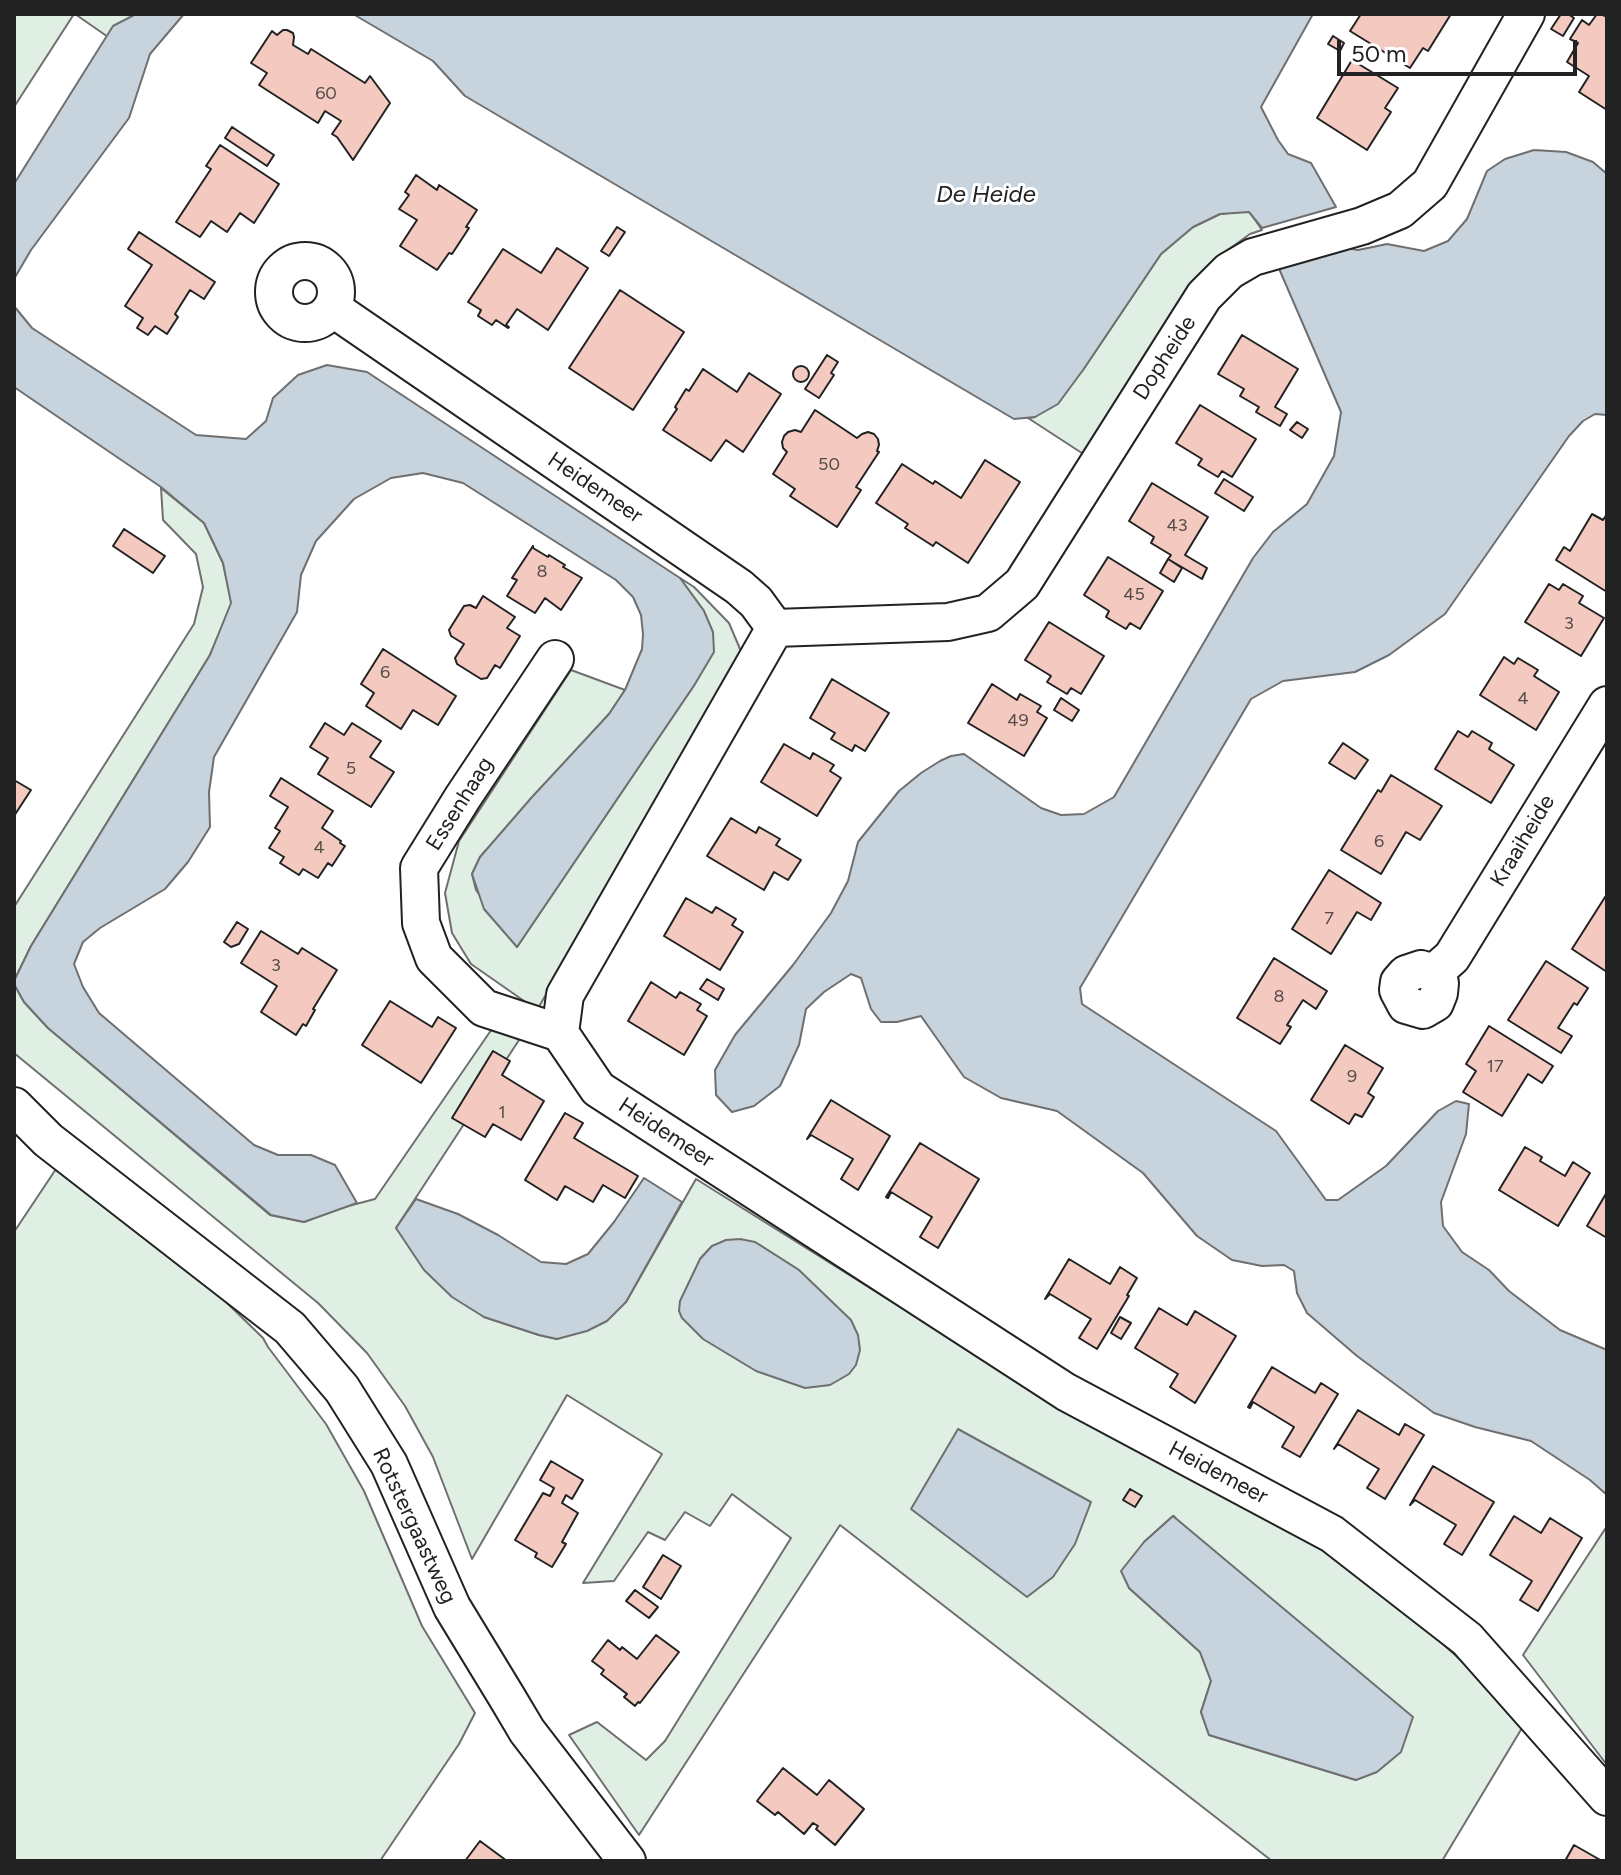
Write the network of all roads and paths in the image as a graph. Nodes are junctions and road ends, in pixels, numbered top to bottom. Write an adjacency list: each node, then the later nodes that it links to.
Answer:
1 (1526, 14): 3 (street, Dopheide)
2 (332, 308): 3 (street, Heidemeer)
3 (775, 628): 7 (street)
4 (555, 659): 7 (street, Essenhaag)
5 (1607, 705): 6 (street, Kraaiheide)
6 (1434, 973)
7 (560, 1033): 9 (street, Heidemeer)
8 (14, 1106): 10 (street, Rotstergaastweg)
9 (1607, 1797)
10 (627, 1861)

